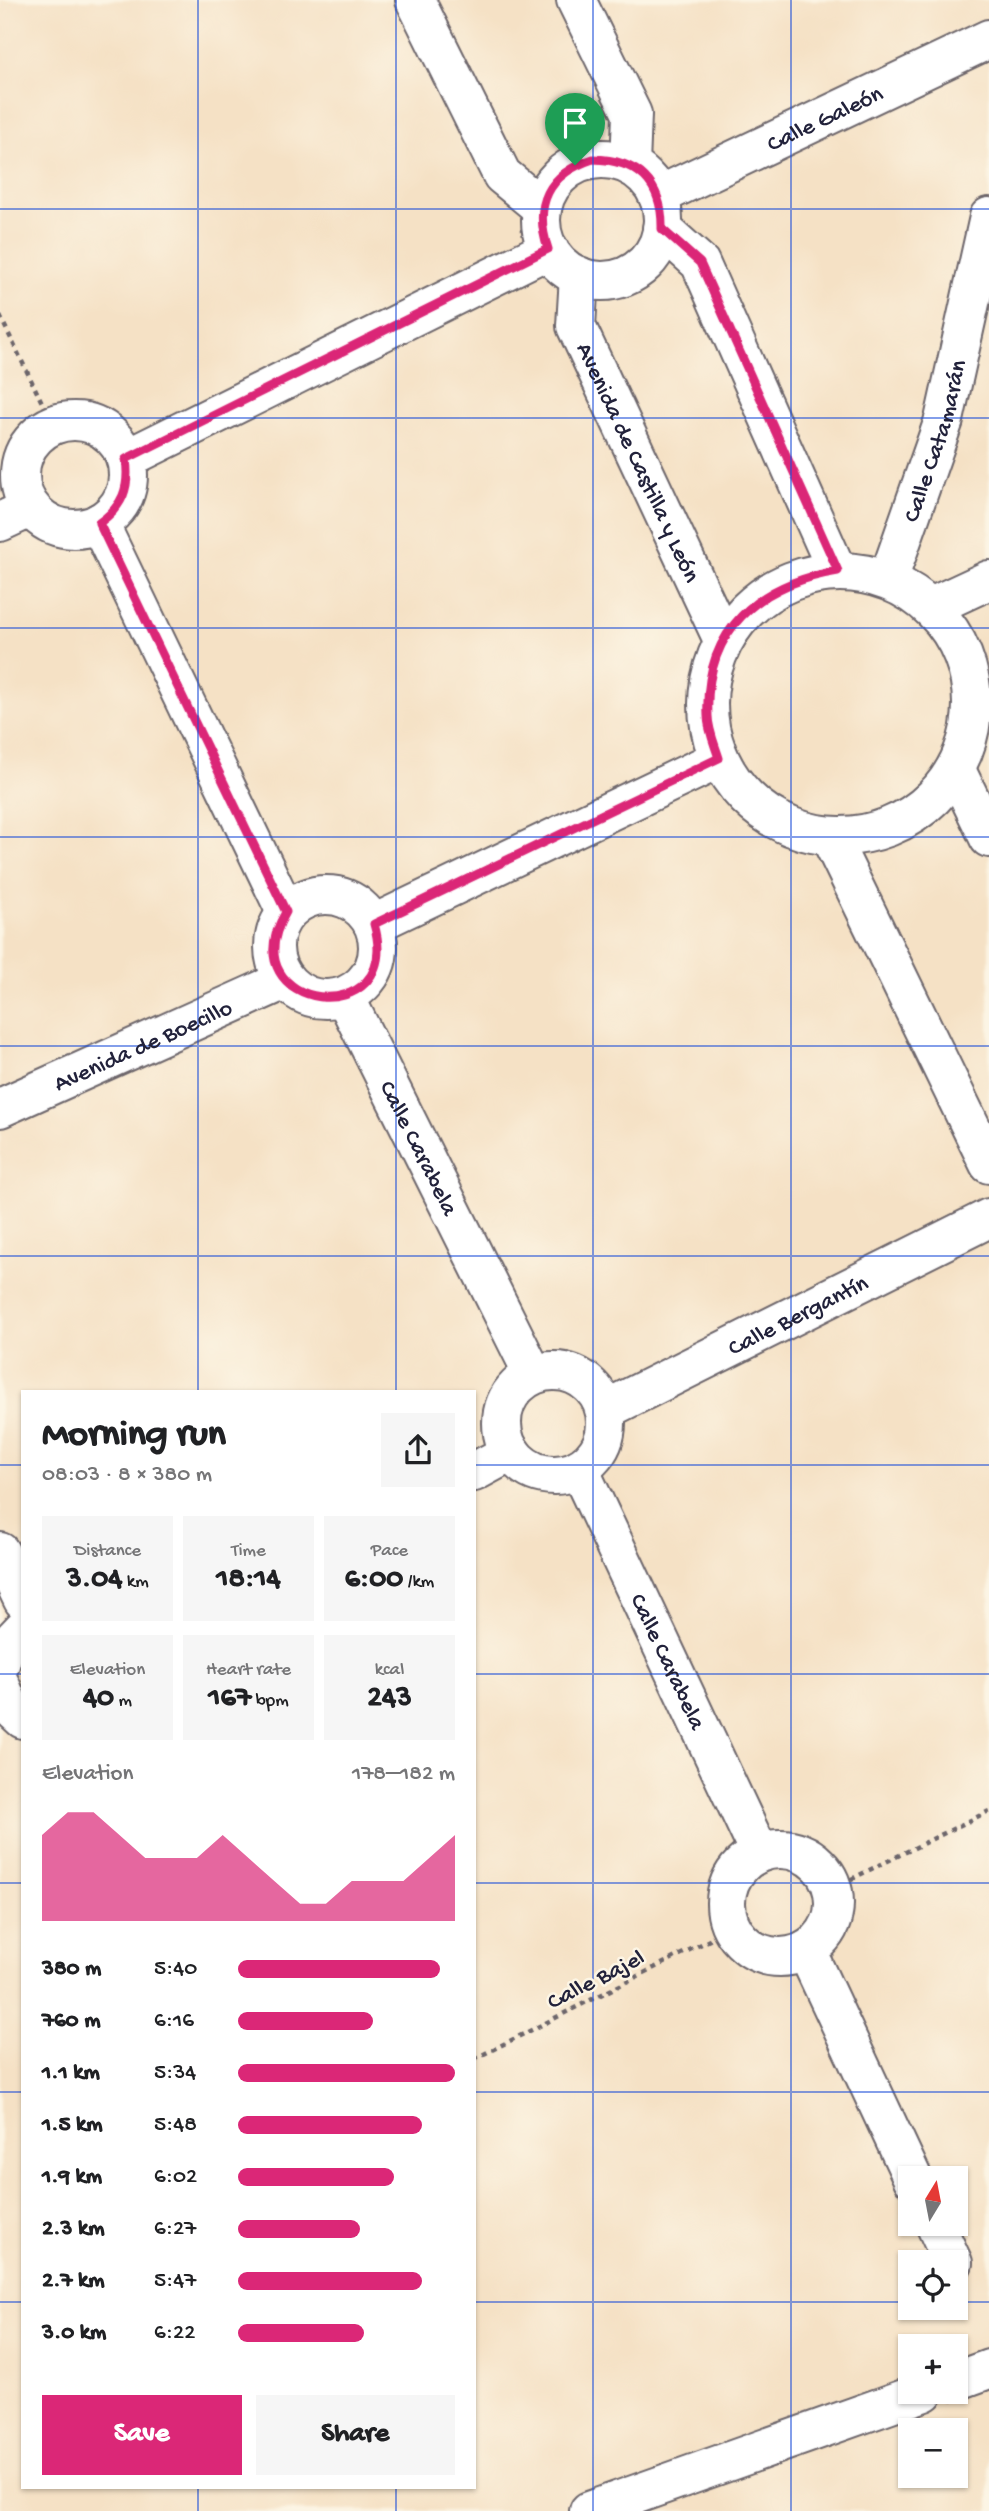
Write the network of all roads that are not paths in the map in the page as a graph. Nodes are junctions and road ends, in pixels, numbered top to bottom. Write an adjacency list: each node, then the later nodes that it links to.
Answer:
1 (415, 0): 5 (street)
2 (576, 0): 4 (street)
3 (989, 39): 6 (street, Calle Galeón)
4 (629, 165): 5 (street); 6 (street)
5 (542, 208): 8 (street)
6 (660, 212): 9 (street); 13 (street)
7 (989, 217): 15 (street, Calle Catamarán)
8 (548, 249): 9 (street); 10 (street)
9 (579, 276): 17 (street, Avenida de Castilla y León)
10 (126, 459): 11 (street); 12 (street)
11 (15, 515): 12 (street)
12 (99, 523): 23 (street)
13 (838, 571): 15 (street); 17 (street)
14 (989, 579): 16 (street)
15 (888, 580): 16 (street)
16 (931, 607): 18 (street)
17 (723, 640): 19 (street)
18 (981, 689): 20 (street)
19 (719, 758): 21 (street); 24 (street)
20 (956, 770): 21 (street); 22 (street)
21 (830, 837): 28 (street)
22 (989, 838)
23 (286, 912): 24 (street); 25 (street)
24 (374, 924): 26 (street)
25 (285, 979): 26 (street); 27 (street, Avenida de Boecillo)
26 (345, 997): 30 (street, Calle Carabela)
27 (0, 1108)
28 (989, 1164)
29 (989, 1218): 31 (street, Calle Bergantín)
30 (533, 1374): 31 (street); 32 (street)
31 (605, 1410): 33 (street)
32 (511, 1452): 33 (street); 34 (street)
33 (579, 1469): 41 (street, Calle Carabela)
34 (476, 1471)
35 (0, 1552): 36 (street)
36 (21, 1596)
37 (21, 1631): 38 (street)
38 (0, 1664)
39 (0, 1684): 40 (street)
40 (21, 1717)
41 (759, 1852): 42 (street); 42 (street)
42 (807, 1952): 43 (street)
43 (907, 2166)
44 (989, 2369): 45 (street)
45 (968, 2377)
46 (898, 2401): 47 (street)
47 (589, 2511)

